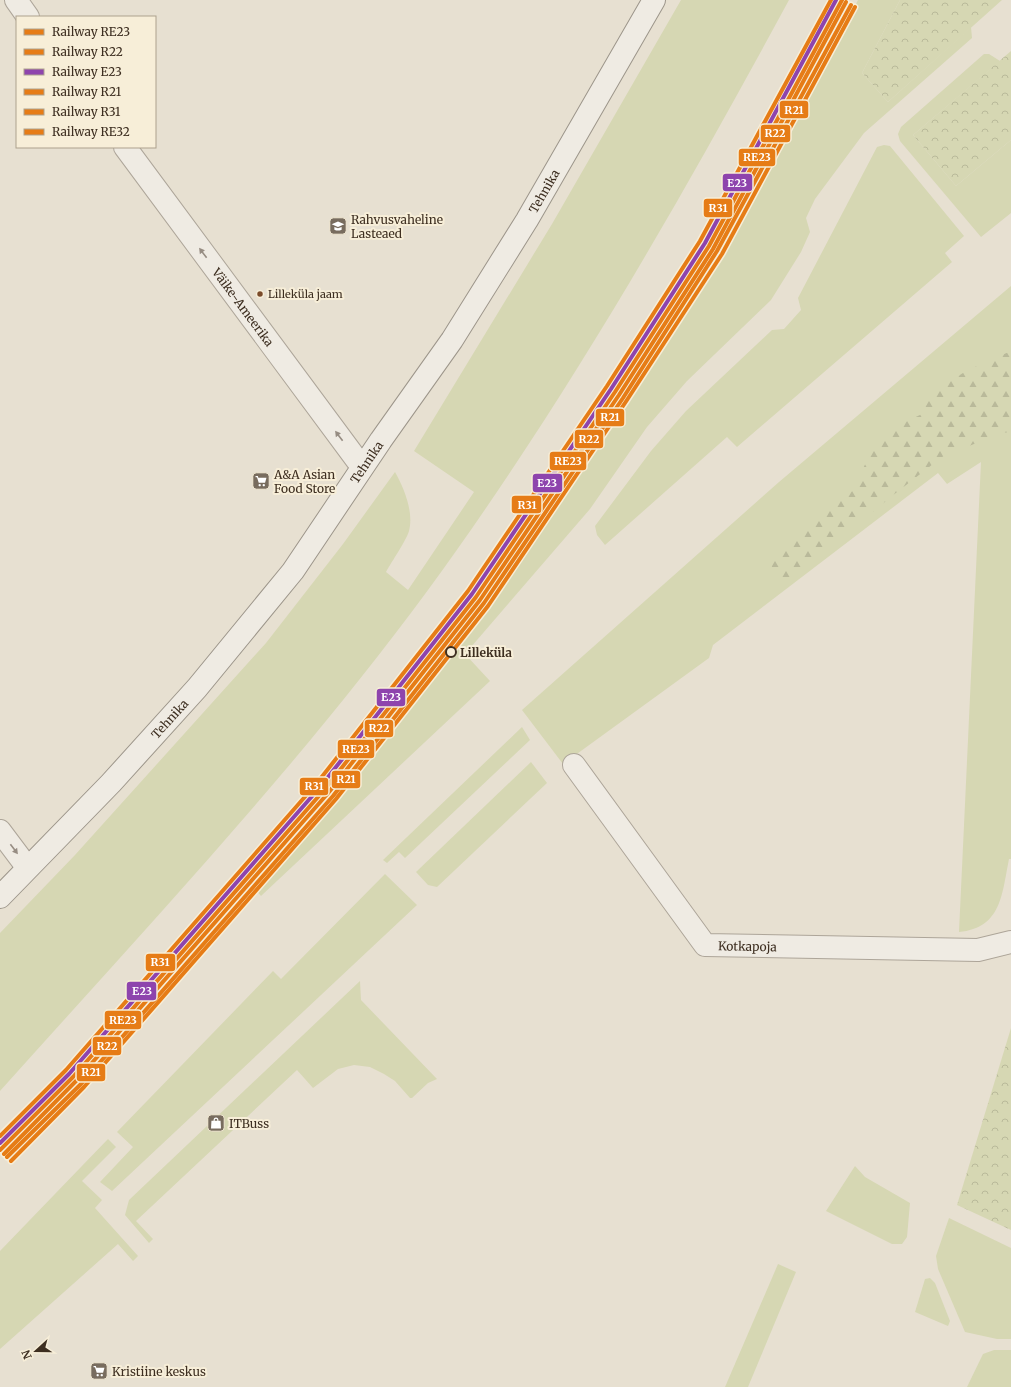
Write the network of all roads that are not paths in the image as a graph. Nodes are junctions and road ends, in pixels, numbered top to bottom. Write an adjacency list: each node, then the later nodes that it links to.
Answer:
1 (16, 0): 3 (main road)
2 (654, 0): 5 (main road, Tehnika)
3 (27, 16)
4 (126, 148): 5 (main road, Väike-Ameerika, one-way to 4)
5 (362, 467): 8 (main road, Tehnika)
6 (574, 765): 10 (main road, Kotkapoja)
7 (0, 831): 8 (main road, one-way to 8)
8 (27, 867): 9 (main road, Tehnika)
9 (0, 896)
10 (1011, 942)

